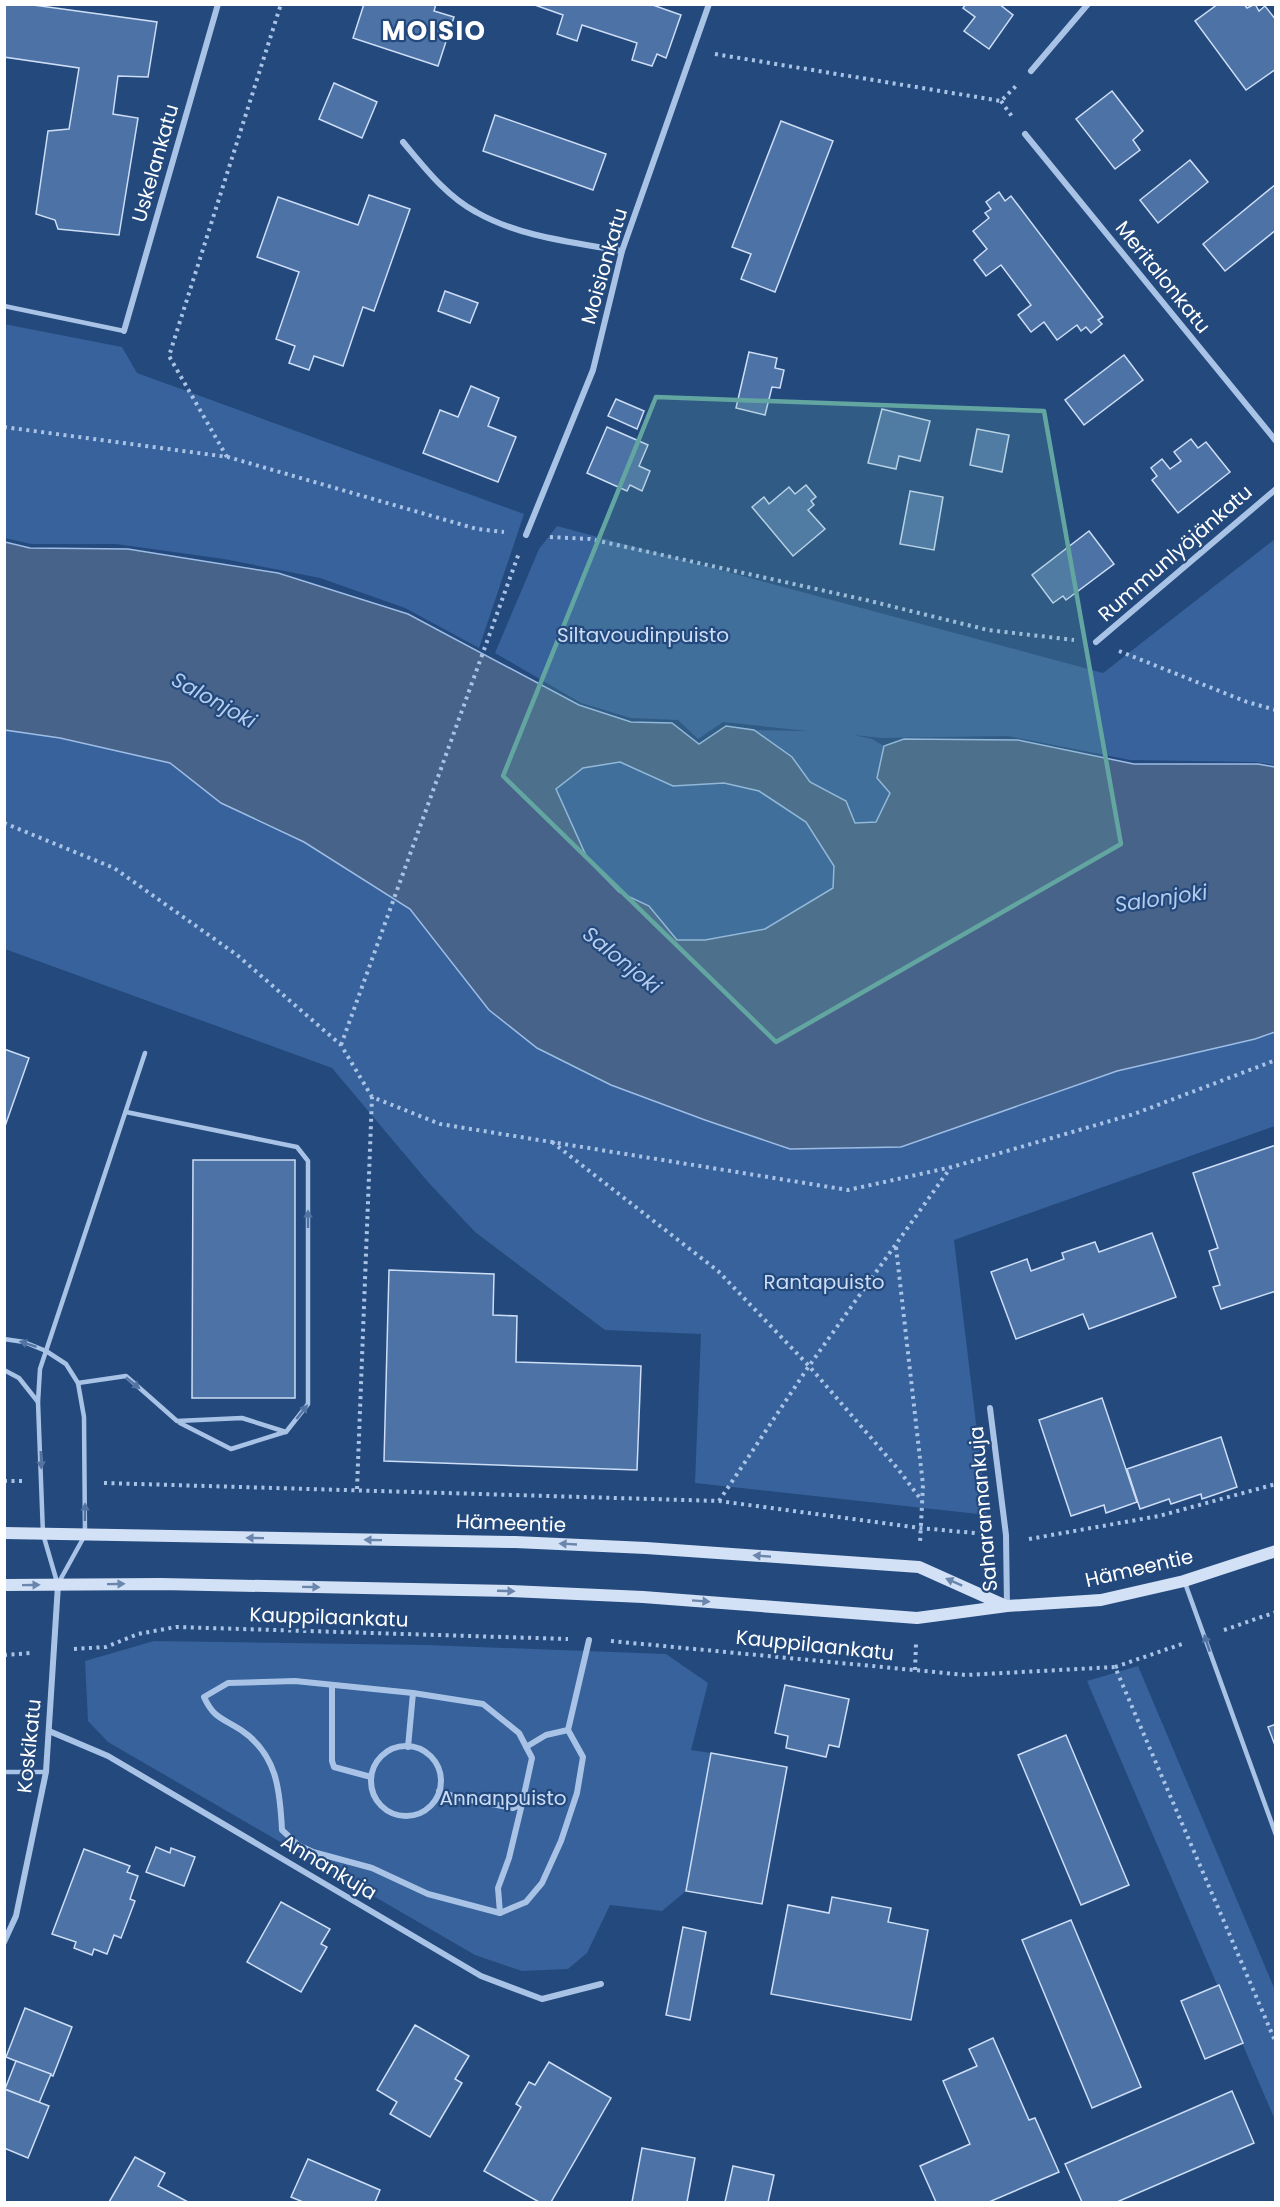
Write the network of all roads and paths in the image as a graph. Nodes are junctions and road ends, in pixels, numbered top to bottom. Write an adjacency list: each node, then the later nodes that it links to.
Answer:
1 (218, 4): 11 (street, Uskelankatu)
2 (281, 4): 14 (path)
3 (709, 4): 5 (street, Moisionkatu)
4 (1088, 4): 6 (street)
5 (692, 51): 6 (path); 9 (street, Moisionkatu)
6 (1030, 71)
7 (1025, 134): 13 (street, Meritalonkatu)
8 (403, 142): 9 (street)
9 (622, 251): 16 (street, Moisionkatu)
10 (4, 306): 11 (lane)
11 (124, 331)
12 (4, 427): 14 (path)
13 (1275, 441)
14 (228, 458): 16 (path)
15 (1275, 489): 17 (street, Rummunlyöjänkatu)
16 (526, 535): 17 (path); 20 (path)
17 (1096, 642): 18 (path)
18 (1275, 710)
19 (4, 823): 20 (path)
20 (341, 1045): 23 (path)
21 (145, 1053): 24 (lane)
22 (1275, 1060): 26 (path)
23 (372, 1097): 25 (path); 41 (path)
24 (126, 1112): 29 (lane); 36 (lane, one-way to 24)
25 (551, 1142): 26 (path); 30 (path)
26 (952, 1167): 27 (path)
27 (896, 1247): 30 (path); 43 (path)
28 (4, 1339): 29 (lane, one-way to 28)
29 (46, 1351): 32 (lane); 33 (lane)
30 (809, 1366): 42 (path); 43 (path)
31 (4, 1370): 33 (lane)
32 (78, 1383): 35 (lane, one-way to 35); 48 (lane, one-way to 32)
33 (38, 1402): 47 (lane, one-way to 47)
34 (990, 1408): 54 (street, Saharannankuja)
35 (177, 1421): 36 (lane); 36 (lane)
36 (286, 1432)
37 (4, 1481): 38 (path)
38 (19, 1481)
39 (112, 1483): 41 (path)
40 (1275, 1484): 49 (path)
41 (357, 1489): 42 (path)
42 (718, 1501): 44 (path)
43 (922, 1501): 44 (path)
44 (920, 1528): 46 (path)
45 (4, 1533): 47 (main road, Hämeentie)
46 (977, 1533)
47 (43, 1534): 48 (main road, Hämeentie); 53 (lane)
48 (85, 1535): 53 (lane); 54 (main road, Hämeentie, one-way to 48)
49 (1033, 1539)
50 (1275, 1551): 51 (main road, Hämeentie)
51 (1184, 1581): 54 (main road, Hämeentie); 68 (lane, one-way to 51)
52 (4, 1585): 53 (main road, Hämeentie, one-way to 53)
53 (58, 1585): 54 (main road, Hämeentie, one-way to 54); 60 (street, Koskikatu)
54 (1007, 1606)
55 (588, 1640): 56 (path, Kauppilaankatu); 59 (street); 72 (path, Kauppilaankatu)
56 (106, 1647)
57 (332, 1685): 58 (street); 65 (street); 69 (street)
58 (413, 1694): 61 (street); 62 (street)
59 (568, 1730): 62 (street); 69 (street)
60 (49, 1731): 64 (street, Koskikatu); 71 (street, Annankuja)
61 (408, 1747): 65 (street); 66 (street)
62 (526, 1747): 67 (street)
63 (4, 1772): 64 (lane)
64 (46, 1772): 70 (street, Koskikatu)
65 (371, 1777): 66 (street)
66 (439, 1791): 67 (street)
67 (522, 1804): 69 (street)
68 (1275, 1835)
69 (500, 1913)
70 (4, 1942)
71 (601, 1984)
72 (1275, 2043)

